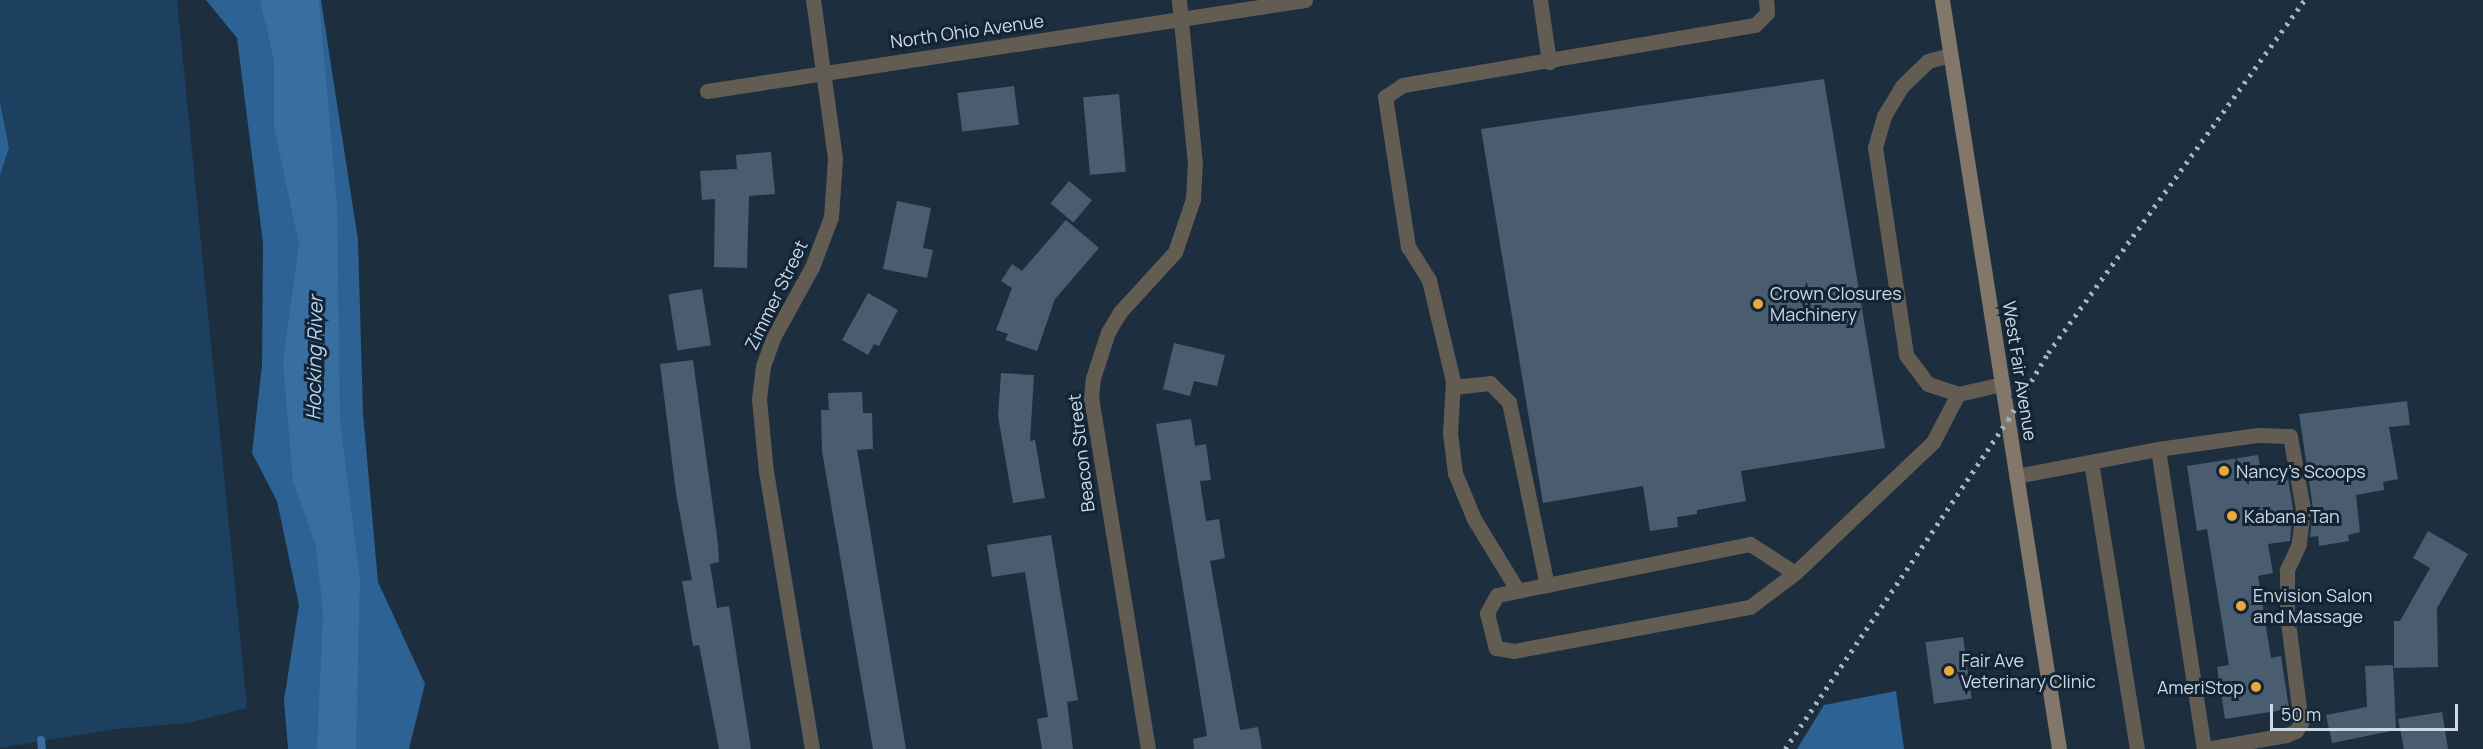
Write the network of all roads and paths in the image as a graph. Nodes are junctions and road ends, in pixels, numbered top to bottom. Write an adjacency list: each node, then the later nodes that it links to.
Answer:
1 (813, 0): 10 (street, Zimmer Street)
2 (1179, 0): 7 (street, Beacon Street)
3 (1305, 0): 7 (street, North Ohio Avenue)
4 (1540, 0): 9 (street)
5 (1766, 0): 9 (street)
6 (1942, 0): 8 (street, West Fair Avenue)
7 (1182, 19): 10 (street, North Ohio Avenue); 22 (street, Beacon Street)
8 (1950, 55): 12 (street, West Fair Avenue); 14 (street)
9 (1549, 62): 13 (street)
10 (823, 71): 11 (street, North Ohio Avenue); 21 (street, Zimmer Street)
11 (707, 91)
12 (2002, 384): 14 (street); 17 (street, West Fair Avenue)
13 (1453, 387): 19 (street); 20 (street)
14 (1958, 394): 18 (street)
15 (2158, 449): 16 (street); 25 (street); 25 (street)
16 (2091, 462): 17 (street); 24 (street)
17 (2016, 476): 23 (street, West Fair Avenue)
18 (1795, 573): 19 (street); 20 (street)
19 (1547, 585): 20 (street)
20 (1518, 591)
21 (812, 749)
22 (1148, 749)
23 (2059, 749)
24 (2137, 749)
25 (2205, 749)

